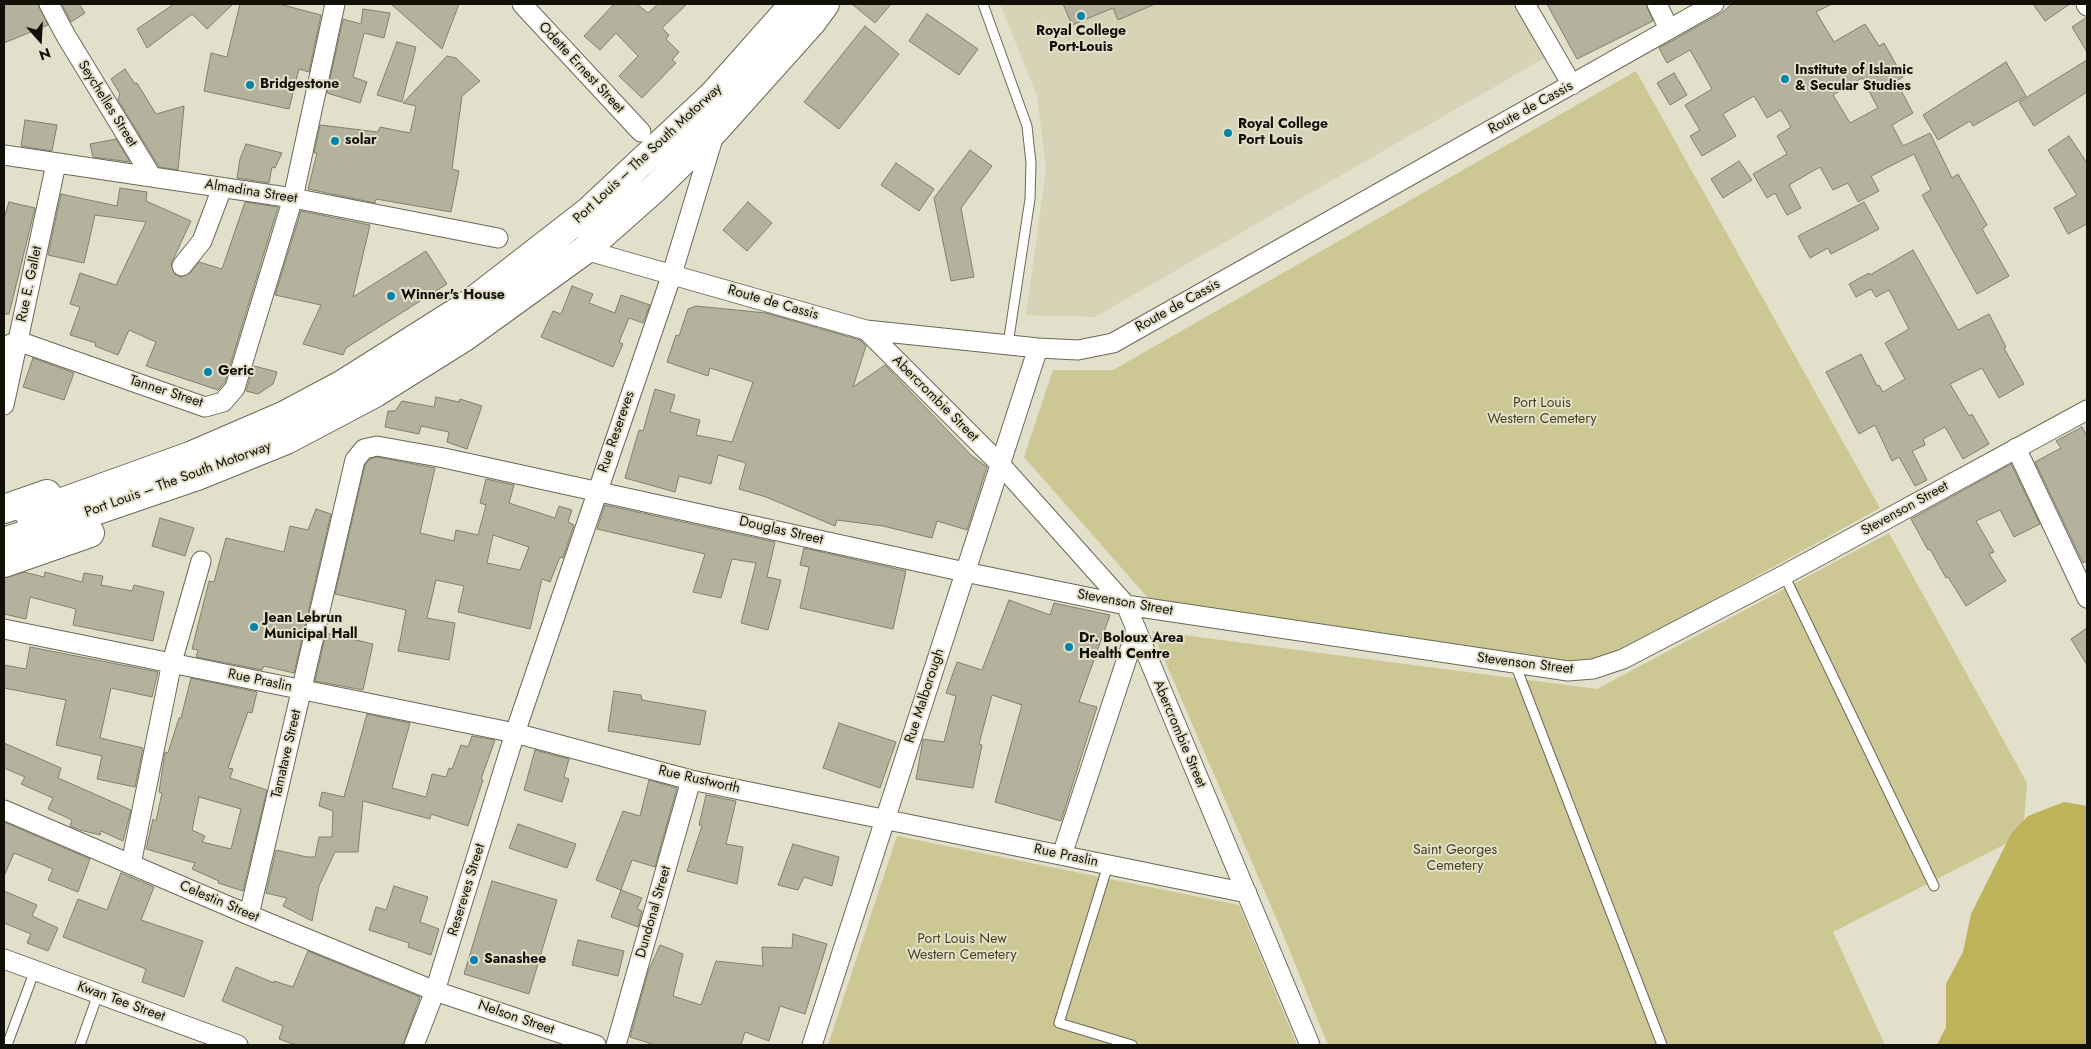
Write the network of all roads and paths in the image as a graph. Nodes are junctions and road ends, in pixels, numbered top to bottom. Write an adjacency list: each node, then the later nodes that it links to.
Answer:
1 (49, 4): 16 (street, Seychelles Street)
2 (335, 4): 18 (street, Tanner Street)
3 (522, 4): 13 (street, Odette Ernest Street)
4 (794, 4): 30 (highway, Port Louis – The South Motorway)
5 (825, 4): 12 (highway, Port Louis – The South Motorway)
6 (983, 4): 26 (lane)
7 (1525, 4): 11 (street)
8 (1657, 4): 10 (street)
9 (1714, 4): 10 (street, Route de Cassis)
10 (1669, 29): 11 (street, Route de Cassis)
11 (1572, 85): 27 (street, Route de Cassis)
12 (715, 130): 20 (highway, Port Louis – The South Motorway); 22 (street, Rue Resereves)
13 (641, 132)
14 (4, 155): 15 (street, Almadina Street)
15 (56, 164): 16 (street, Almadina Street); 25 (street, Rue E. Gallet)
16 (152, 177): 17 (street, Almadina Street)
17 (222, 188): 18 (street, Almadina Street); 21 (street)
18 (293, 198): 19 (street, Almadina Street); 25 (street, Tanner Street)
19 (498, 238)
20 (586, 250): 22 (street, Route de Cassis); 24 (highway, Port Louis – The South Motorway)
21 (182, 266)
22 (672, 274): 23 (street, Route de Cassis); 33 (street, Rue Resereves)
23 (866, 330): 26 (street, Route de Cassis); 32 (street, Abercrombie Street)
24 (463, 338): 35 (highway, Port Louis – The South Motorway); 39 (highway)
25 (11, 344): 28 (street, Rue E. Gallet)
26 (1008, 344): 27 (street, Route de Cassis)
27 (1038, 348): 32 (street, Rue Malborough)
28 (4, 404)
29 (2087, 410): 31 (street, Stevenson Street)
30 (285, 415): 34 (highway); 35 (highway, Port Louis – The South Motorway)
31 (2016, 448): 41 (street, Stevenson Street); 42 (street)
32 (1000, 464): 40 (street, Rue Malborough); 43 (street, Abercrombie Street)
33 (597, 490): 40 (street, Douglas Street); 48 (street, Tamatave Street); 49 (street, Rue Resereves)
34 (4, 509)
35 (51, 517): 36 (highway, Port Louis – The South Motorway); 37 (highway, Port Louis – The South Motorway)
36 (4, 522)
37 (4, 542)
38 (201, 561): 46 (street)
39 (4, 564)
40 (965, 572): 43 (street, Stevenson Street); 52 (street, Rue Malborough)
41 (1784, 575): 47 (street, Stevenson Street); 56 (lane)
42 (2087, 598)
43 (1126, 605): 45 (street, Abercrombie Street); 47 (street, Stevenson Street)
44 (4, 630): 46 (street, Rue Praslin)
45 (1136, 631): 53 (street); 57 (street, Abercrombie Street)
46 (172, 662): 48 (street, Rue Praslin); 54 (street)
47 (1515, 664): 72 (lane)
48 (302, 690): 49 (street, Rue Praslin); 58 (street, Tamatave Street)
49 (515, 734): 50 (street, Rue Rustworth); 61 (street, Resereves Street)
50 (691, 780): 52 (street, Rue Rustworth); 68 (street, Dundonal Street)
51 (4, 810): 54 (street, Celestin Street)
52 (885, 819): 53 (street, Rue Praslin); 69 (street, Rue Malborough)
53 (1062, 855): 55 (street, Rue Praslin)
54 (132, 864): 58 (street, Celestin Street)
55 (1108, 865): 57 (street, Rue Praslin); 70 (lane)
56 (1934, 886)
57 (1247, 893): 71 (street, Abercrombie Street)
58 (249, 915): 61 (street, Celestin Street)
59 (4, 959): 60 (street, Kwan Tee Street)
60 (35, 970): 62 (street, Kwan Tee Street); 63 (lane)
61 (436, 991): 66 (street, Resereves Street); 67 (street, Nelson Street)
62 (98, 994): 64 (lane); 65 (street, Kwan Tee Street)
63 (7, 1045)
64 (80, 1045)
65 (238, 1045)
66 (414, 1045)
67 (596, 1045)
68 (616, 1045)
69 (812, 1045)
70 (1132, 1045)
71 (1310, 1045)
72 (1662, 1045)

